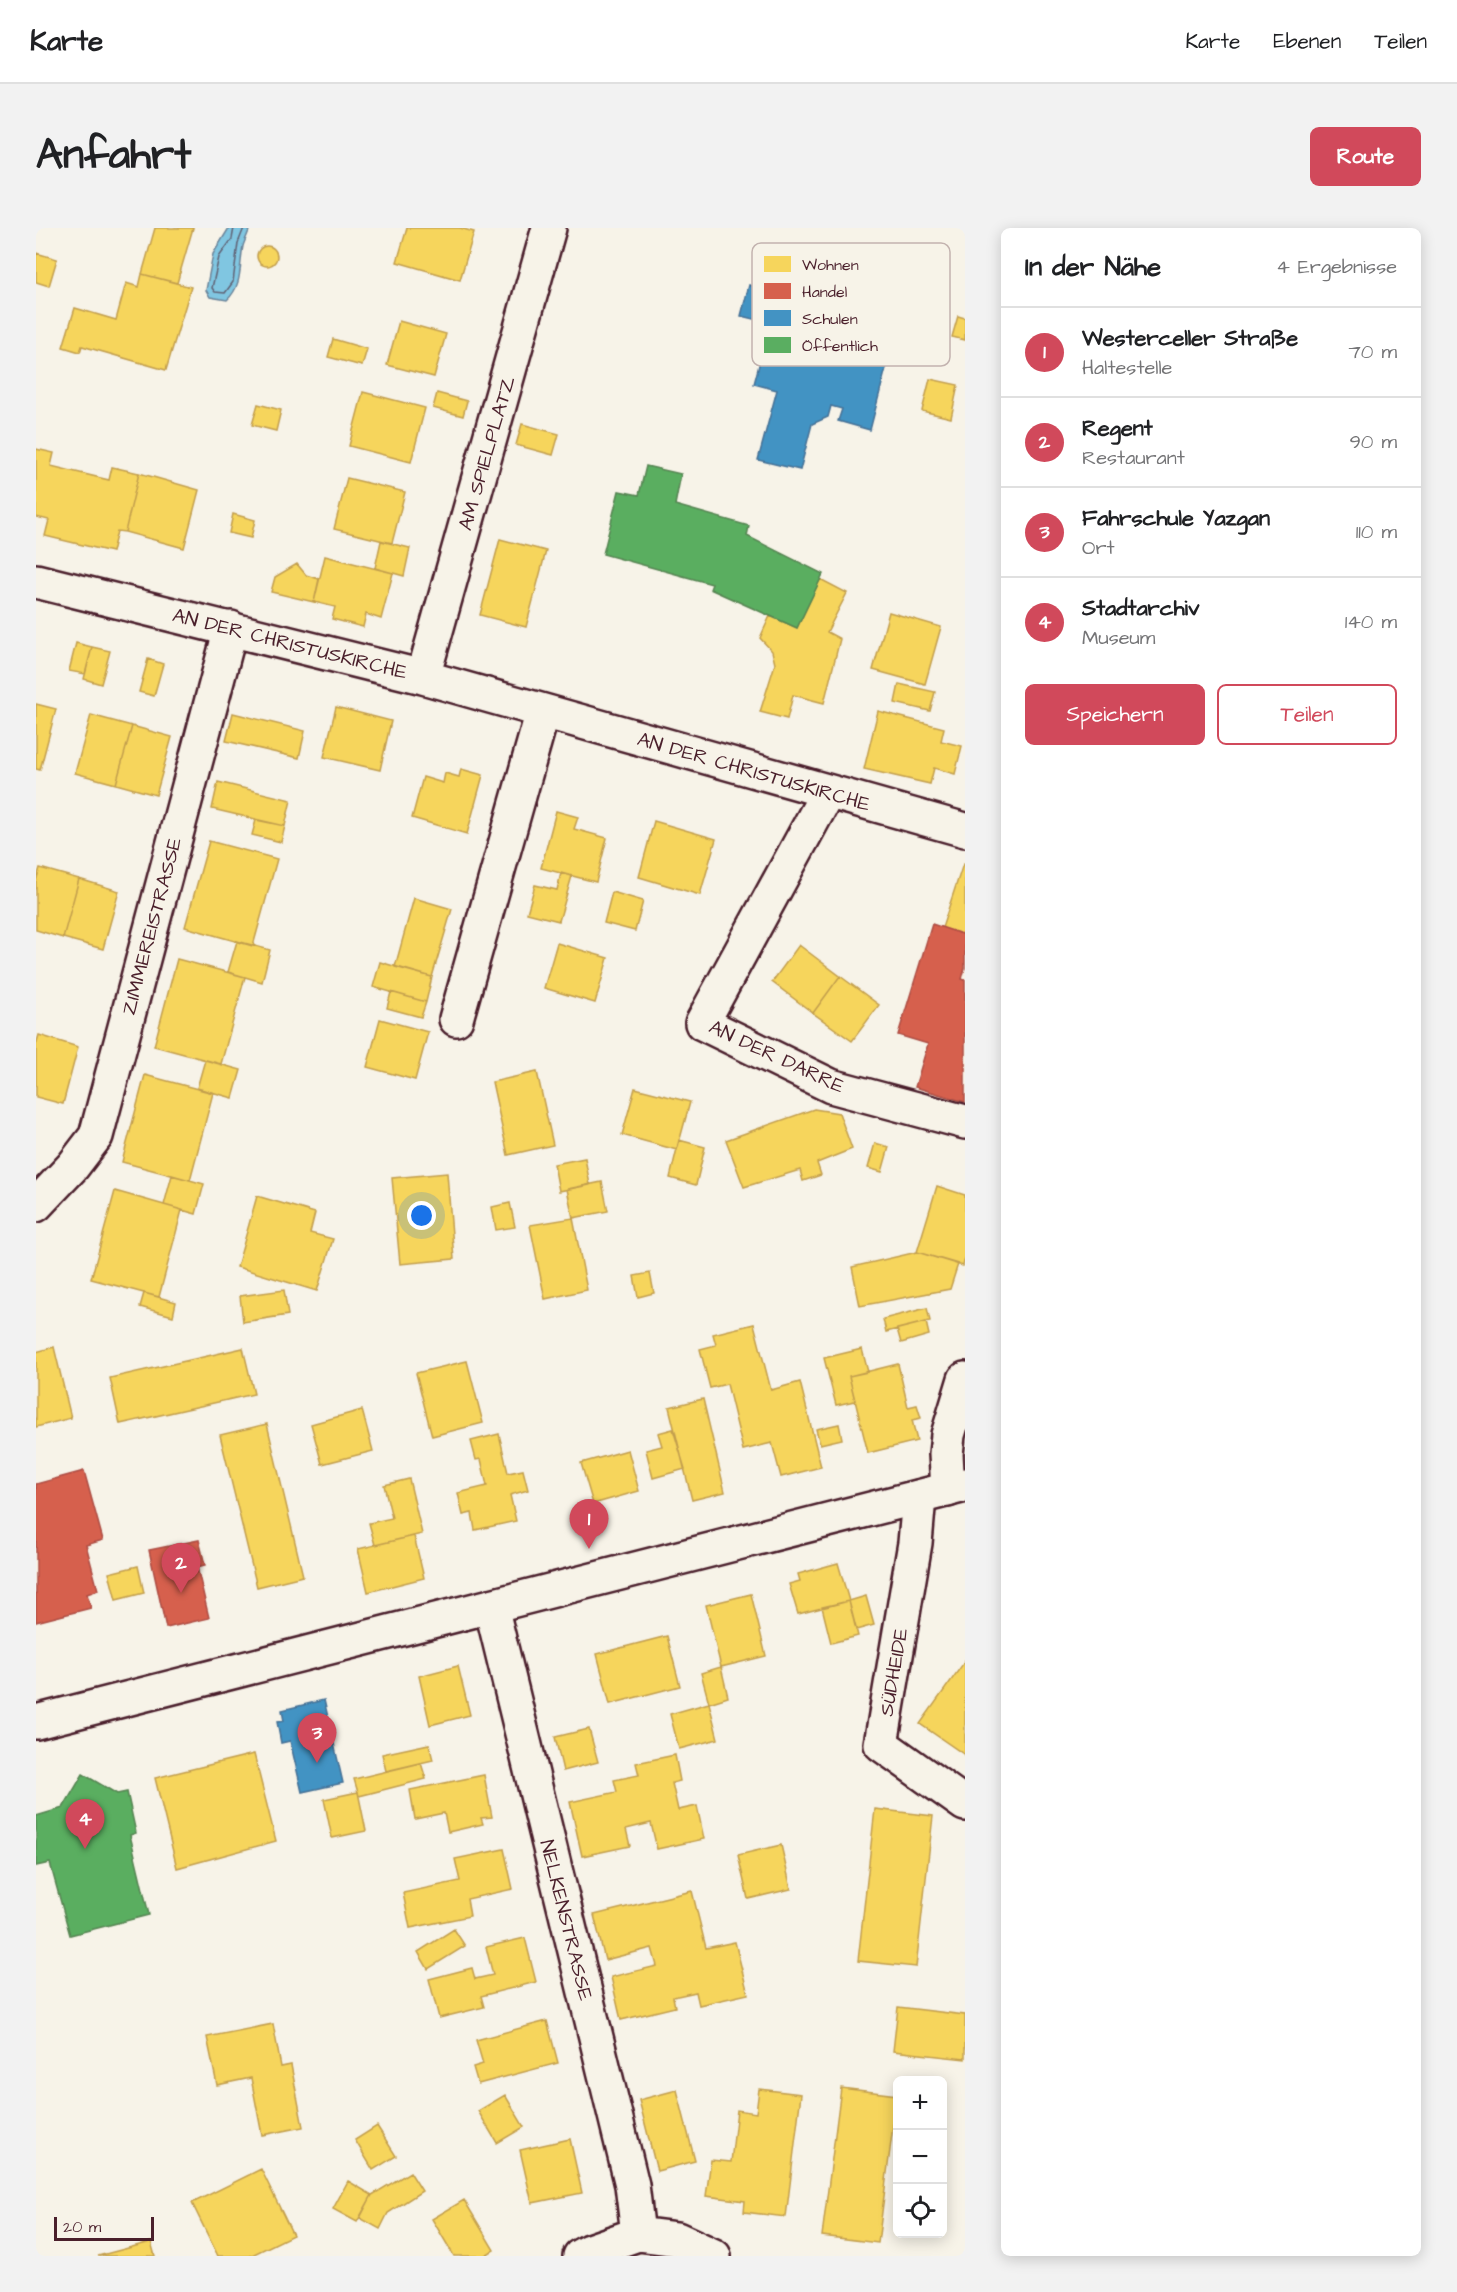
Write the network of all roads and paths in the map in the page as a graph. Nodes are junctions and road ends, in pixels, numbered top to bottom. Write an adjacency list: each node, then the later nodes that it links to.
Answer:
1 (549, 228): 4 (street, AM SPIELPLATZ)
2 (36, 580): 3 (street, AN DER CHRISTUSKIRCHE)
3 (231, 628): 4 (street, AN DER CHRISTUSKIRCHE); 10 (street, ZIMMEREISTRASSE)
4 (423, 677): 5 (street, AN DER CHRISTUSKIRCHE)
5 (543, 711): 6 (street, AN DER CHRISTUSKIRCHE); 8 (street)
6 (828, 792): 7 (street, AN DER CHRISTUSKIRCHE); 9 (street, AN DER DARRE)
7 (965, 830)
8 (456, 1019)
9 (965, 1122)
10 (36, 1205)
11 (965, 1379): 12 (street)
12 (944, 1491): 13 (street); 15 (street, SÜDHEIDE)
13 (491, 1606): 14 (street); 16 (street, NELKENSTRASSE)
14 (36, 1722)
15 (965, 1804)
16 (638, 2234): 17 (street); 18 (street)
17 (580, 2256)
18 (714, 2256)

